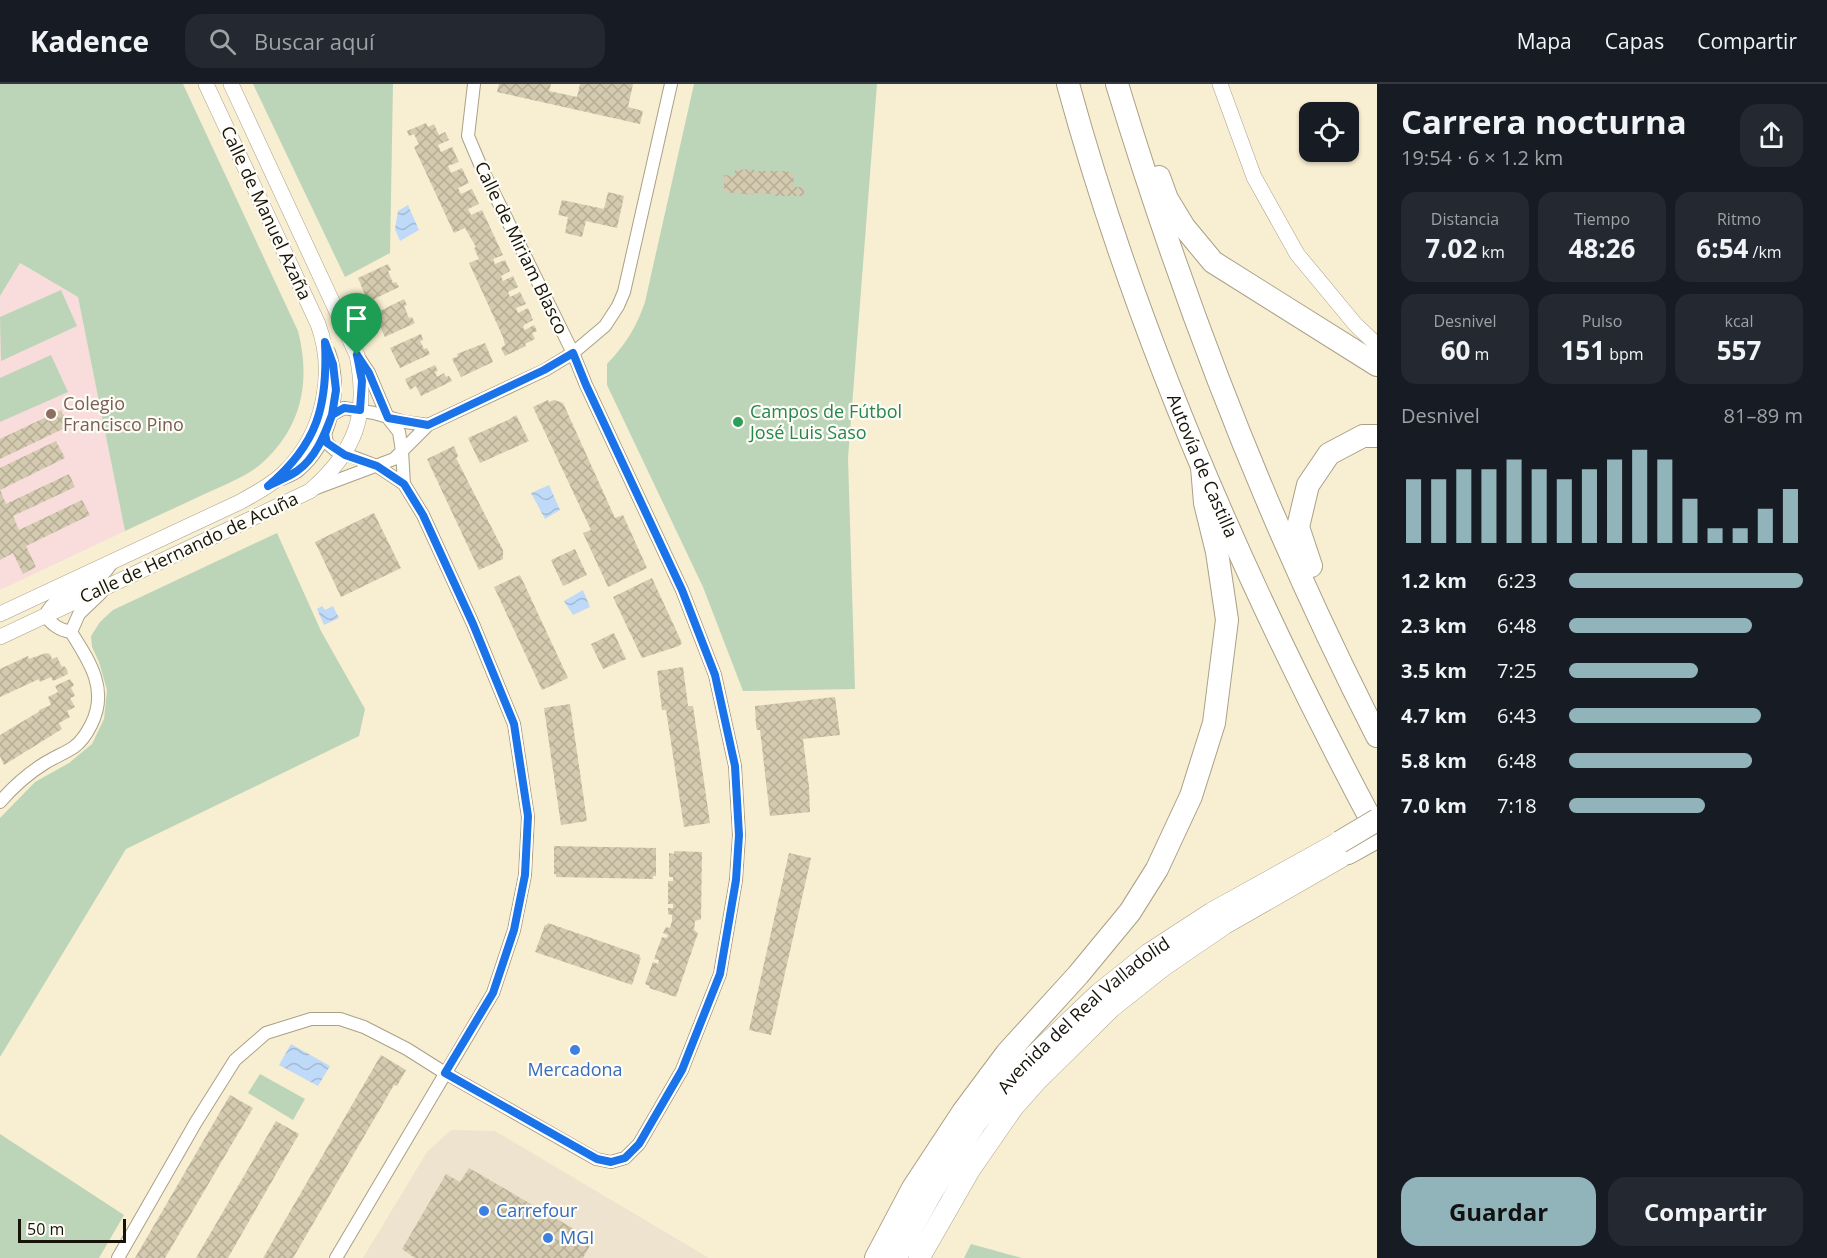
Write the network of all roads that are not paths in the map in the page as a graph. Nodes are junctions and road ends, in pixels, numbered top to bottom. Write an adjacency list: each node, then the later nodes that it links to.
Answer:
1 (206, 84): 13 (street, Calle de Manuel Azaña)
2 (231, 84): 11 (street, Calle de Manuel Azaña)
3 (474, 84): 10 (street, Calle de Miriam Blasco)
4 (671, 84): 10 (street, Calle de Hernando de Acuña)
5 (1068, 84): 22 (highway, Autovía de Castilla)
6 (1117, 84): 33 (highway)
7 (1128, 84): 12 (highway)
8 (1220, 84): 9 (street)
9 (1377, 345)
10 (573, 353): 16 (street, Calle de Hernando de Acuña); 40 (street, Calle de Miriam Blasco)
11 (357, 355): 14 (street, Calle de Manuel Azaña); 15 (street, Calle de Manuel Azaña)
12 (1377, 365)
13 (327, 410): 14 (street); 17 (street, Calle de Hernando de Acuña); 24 (street, Calle de Hernando de Acuña)
14 (360, 410): 15 (street); 20 (street, Calle de Hernando de Acuña)
15 (388, 418): 16 (street); 19 (street, Calle de Manuel Azaña)
16 (428, 425): 19 (street, Calle de Hernando de Acuña)
17 (325, 434): 20 (street); 24 (street, Calle de Hernando de Acuña)
18 (1377, 436): 33 (highway)
19 (402, 451): 21 (street, Calle de Hernando de Acuña); 23 (street, Calle de Manuel Azaña)
20 (345, 455): 21 (street); 25 (street, Calle de Hernando de Acuña)
21 (377, 466): 23 (street); 25 (street, Calle de Hernando de Acuña)
22 (1202, 467): 37 (highway, Autovía de Castilla); 43 (highway)
23 (404, 484): 40 (street)
24 (268, 486): 26 (street, Calle de Hernando de Acuña)
25 (310, 490): 28 (street, Calle de Hernando de Acuña)
26 (114, 560): 27 (street, Calle de Hernando de Acuña); 28 (street, Calle de Hernando de Acuña)
27 (26, 602): 28 (street, Calle de Hernando de Acuña); 29 (street, Calle de Hernando de Acuña)
28 (68, 606): 30 (street, Calle de Hernando de Acuña); 31 (street)
29 (0, 614)
30 (45, 616): 31 (street); 32 (street, Calle de Hernando de Acuña)
31 (71, 632): 35 (street)
32 (0, 637)
33 (1356, 695): 34 (highway)
34 (1377, 736)
35 (0, 802)
36 (1377, 820): 39 (highway, bridge)
37 (1377, 831)
38 (1377, 837): 39 (highway)
39 (1344, 847): 44 (highway, Avenida del Real Valladolid); 45 (highway, Avenida del Real Valladolid)
40 (445, 1073): 41 (street); 42 (street)
41 (118, 1258)
42 (336, 1258)
43 (876, 1258)
44 (896, 1258)
45 (919, 1258)

